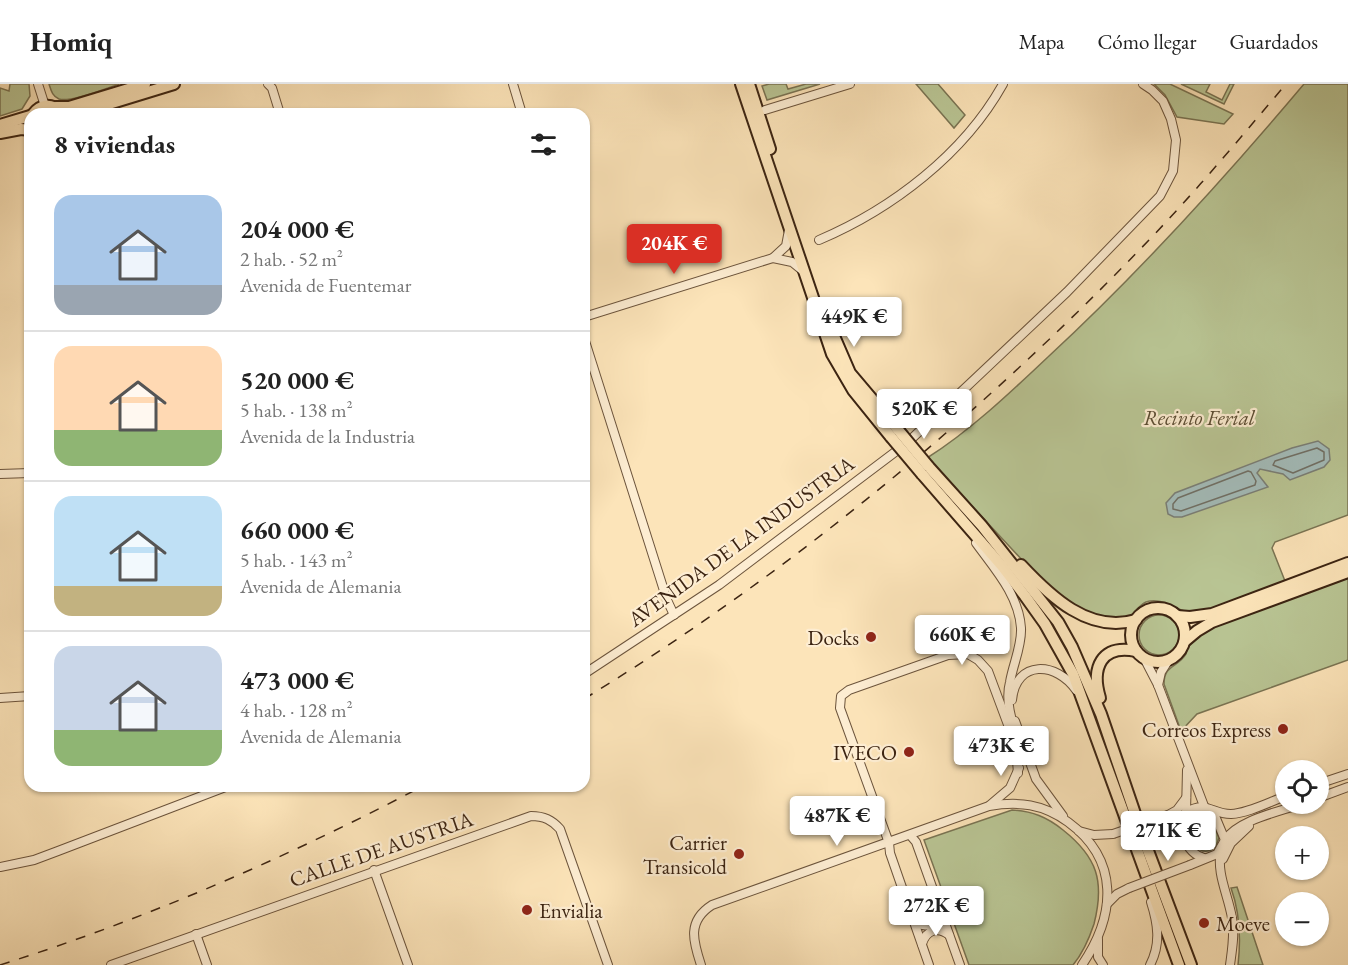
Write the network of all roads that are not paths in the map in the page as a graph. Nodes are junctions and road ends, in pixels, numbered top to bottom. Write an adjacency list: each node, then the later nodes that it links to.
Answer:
1 (38, 84): 11 (street)
2 (145, 84): 12 (main road)
3 (174, 84): 13 (main road)
4 (513, 84): 15 (street)
5 (741, 84): 21 (main road)
6 (749, 84): 27 (main road)
7 (850, 84): 16 (street)
8 (1003, 84): 22 (street)
9 (1143, 84): 35 (street, AVENIDA DE LA INDUSTRIA)
10 (271, 85): 14 (street)
11 (53, 108)
12 (62, 108)
13 (96, 108)
14 (278, 108)
15 (520, 108)
16 (765, 110)
17 (24, 118): 18 (main road)
18 (0, 125)
19 (24, 129): 20 (main road)
20 (0, 133)
21 (789, 230): 23 (street); 24 (main road)
22 (819, 240)
23 (773, 258): 24 (street); 25 (street)
24 (803, 271): 27 (main road)
25 (590, 315)
26 (590, 357): 35 (street)
27 (895, 434): 28 (main road, bridge)
28 (925, 470): 31 (main road); 32 (main road)
29 (24, 473): 30 (street)
30 (0, 474)
31 (954, 510): 45 (main road); 48 (street)
32 (982, 526): 37 (main road); 47 (main road)
33 (1348, 563): 36 (main road)
34 (1348, 572): 38 (main road)
35 (674, 615): 41 (street, AVENIDA DE LA INDUSTRIA)
36 (1177, 616): 37 (main road); 38 (main road)
37 (1136, 620): 39 (main road)
38 (1185, 641): 40 (main road)
39 (1140, 655): 40 (main road); 42 (street); 47 (main road)
40 (1168, 661): 42 (street)
41 (590, 670)
42 (1158, 685): 46 (street)
43 (24, 696): 44 (street)
44 (0, 698)
45 (1089, 717): 62 (street); 67 (main road)
46 (1186, 762): 54 (street); 57 (street)
47 (1120, 768): 91 (main road)
48 (1018, 773): 56 (street); 66 (street)
49 (1348, 774): 50 (street)
50 (1329, 780)
51 (1348, 787): 53 (street)
52 (212, 792): 70 (street)
53 (1329, 794)
54 (1187, 796): 58 (street); 60 (street)
55 (1275, 800): 57 (street)
56 (989, 806): 62 (street); 64 (street)
57 (1208, 808): 58 (street); 65 (street)
58 (1186, 812): 60 (street); 69 (street)
59 (1275, 813): 61 (street)
60 (1168, 815): 63 (street, bridge)
61 (1265, 817): 65 (street); 71 (street)
62 (1067, 822): 63 (street)
63 (1079, 831): 73 (street)
64 (910, 835): 66 (street); 74 (street)
65 (1225, 840): 68 (street)
66 (889, 843): 75 (street); 84 (street)
67 (1134, 843): 89 (street); 90 (main road)
68 (1221, 849): 69 (street); 71 (street)
69 (1204, 858): 73 (street, bridge)
70 (0, 867)
71 (1220, 869): 92 (street)
72 (374, 870): 76 (street, CALLE DE AUSTRIA); 82 (street); 83 (street, CALLE DE AUSTRIA)
73 (1107, 904): 77 (street)
74 (940, 910): 75 (street); 78 (street)
75 (914, 922): 79 (street)
76 (196, 934): 80 (street, CALLE DE AUSTRIA); 81 (street)
77 (1098, 935): 87 (street); 88 (street)
78 (950, 936): 79 (street); 86 (street)
79 (922, 944): 85 (street)
80 (111, 965)
81 (207, 965)
82 (408, 965)
83 (608, 965)
84 (701, 965)
85 (929, 965)
86 (960, 965)
87 (1082, 965)
88 (1103, 965)
89 (1150, 965)
90 (1179, 965)
91 (1191, 965)
92 (1230, 965)

